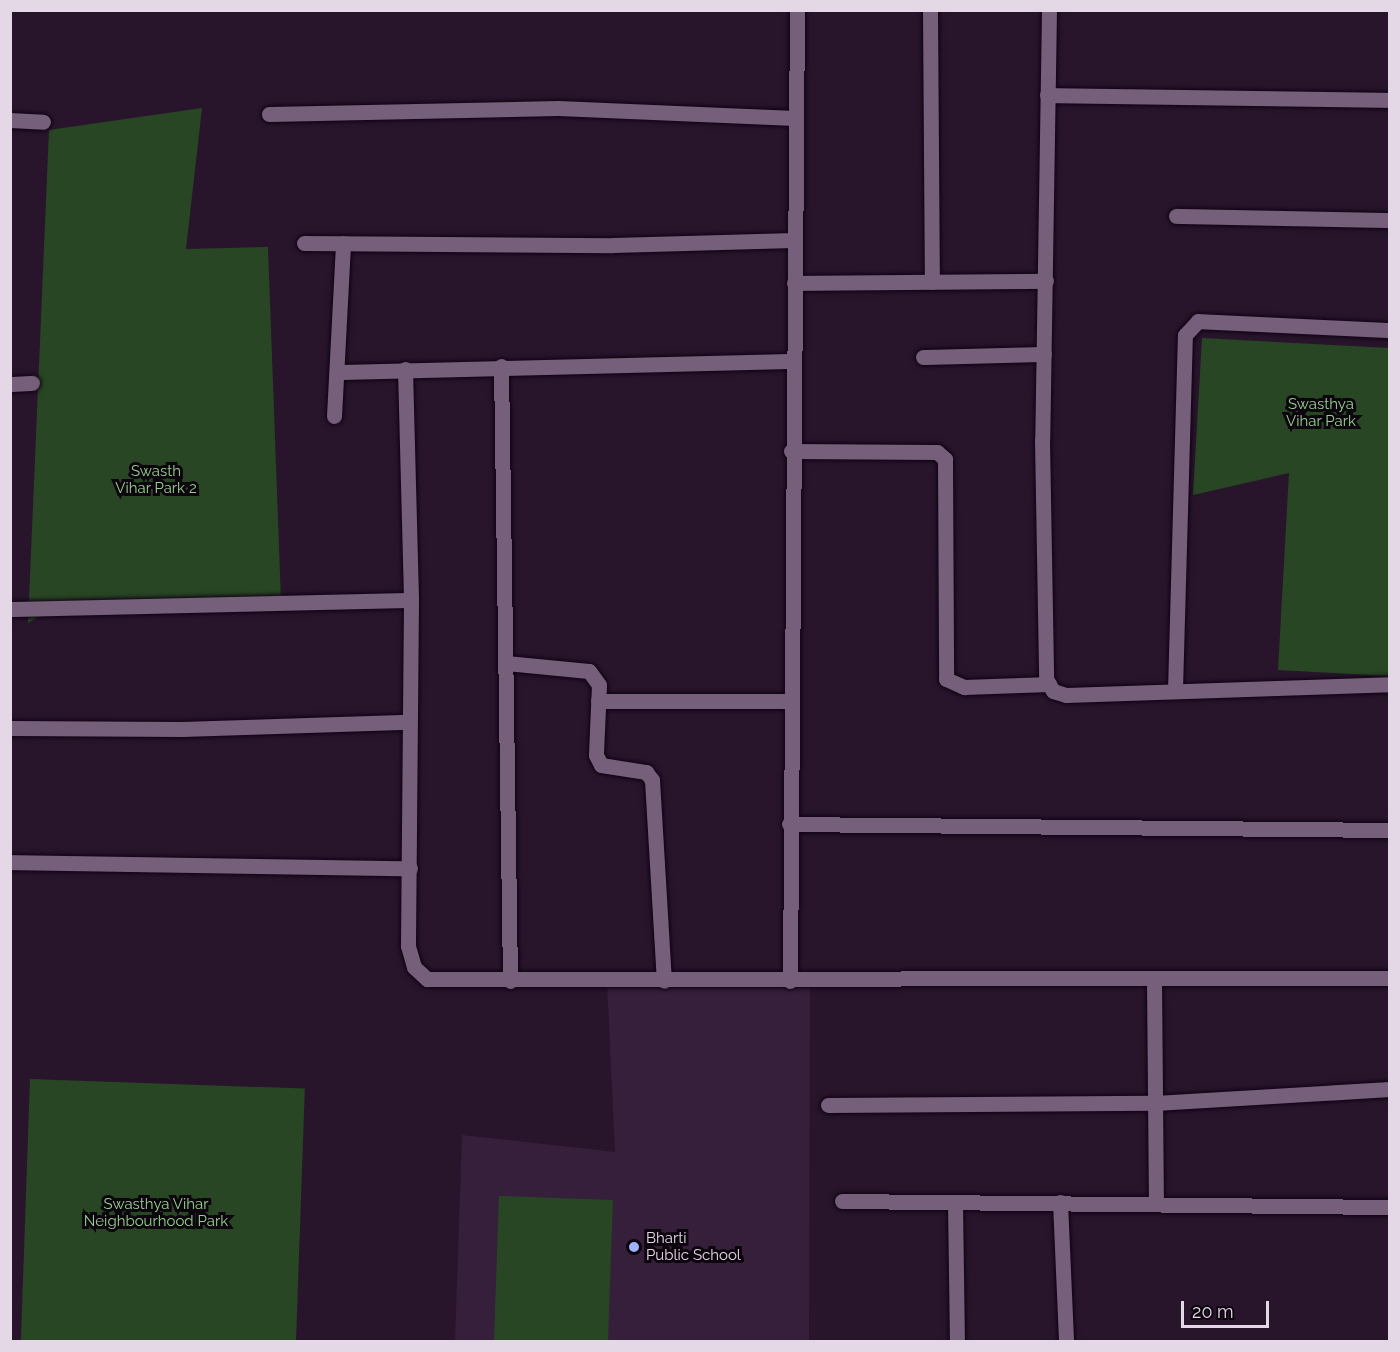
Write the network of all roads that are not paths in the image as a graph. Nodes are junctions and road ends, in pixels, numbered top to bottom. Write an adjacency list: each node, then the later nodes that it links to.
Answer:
1 (796, 10): 7 (street)
2 (930, 10): 16 (street)
3 (1049, 10): 4 (street)
4 (1047, 96): 5 (street); 15 (street)
5 (1389, 100)
6 (269, 114): 7 (street)
7 (795, 118): 12 (street)
8 (10, 120): 9 (street)
9 (43, 122)
10 (1176, 216): 11 (street)
11 (1389, 220)
12 (794, 240): 14 (street); 17 (street)
13 (304, 243): 14 (street)
14 (343, 243): 24 (street)
15 (1046, 281): 16 (street); 19 (street)
16 (932, 282): 17 (street)
17 (794, 283): 21 (street)
18 (1389, 330): 34 (street)
19 (1044, 354): 20 (street); 32 (street)
20 (923, 357)
21 (792, 361): 22 (street); 28 (street)
22 (501, 366): 23 (street); 31 (street)
23 (405, 369): 24 (street); 29 (street)
24 (339, 372): 27 (street)
25 (32, 383): 26 (street)
26 (10, 384)
27 (334, 416)
28 (792, 451): 32 (street); 36 (street)
29 (411, 600): 30 (street); 37 (street)
30 (10, 609)
31 (506, 663): 35 (street); 45 (street)
32 (1049, 684): 34 (street)
33 (1389, 684): 34 (street)
34 (1175, 690)
35 (598, 701): 36 (street); 46 (street)
36 (790, 701): 39 (street)
37 (409, 722): 38 (street); 42 (street)
38 (10, 728)
39 (789, 824): 40 (street); 47 (street)
40 (1389, 830)
41 (10, 862): 42 (street)
42 (410, 868): 45 (street)
43 (1389, 978): 44 (street)
44 (1154, 980): 47 (street); 49 (street)
45 (510, 981): 46 (street)
46 (664, 981): 47 (street)
47 (790, 981)
48 (1389, 1089): 49 (street)
49 (1155, 1103): 50 (street); 54 (street)
50 (828, 1105)
51 (842, 1201): 52 (street)
52 (955, 1202): 53 (street); 56 (street)
53 (1060, 1202): 54 (street); 57 (street)
54 (1156, 1203): 55 (street)
55 (1389, 1207)
56 (957, 1341)
57 (1066, 1341)

